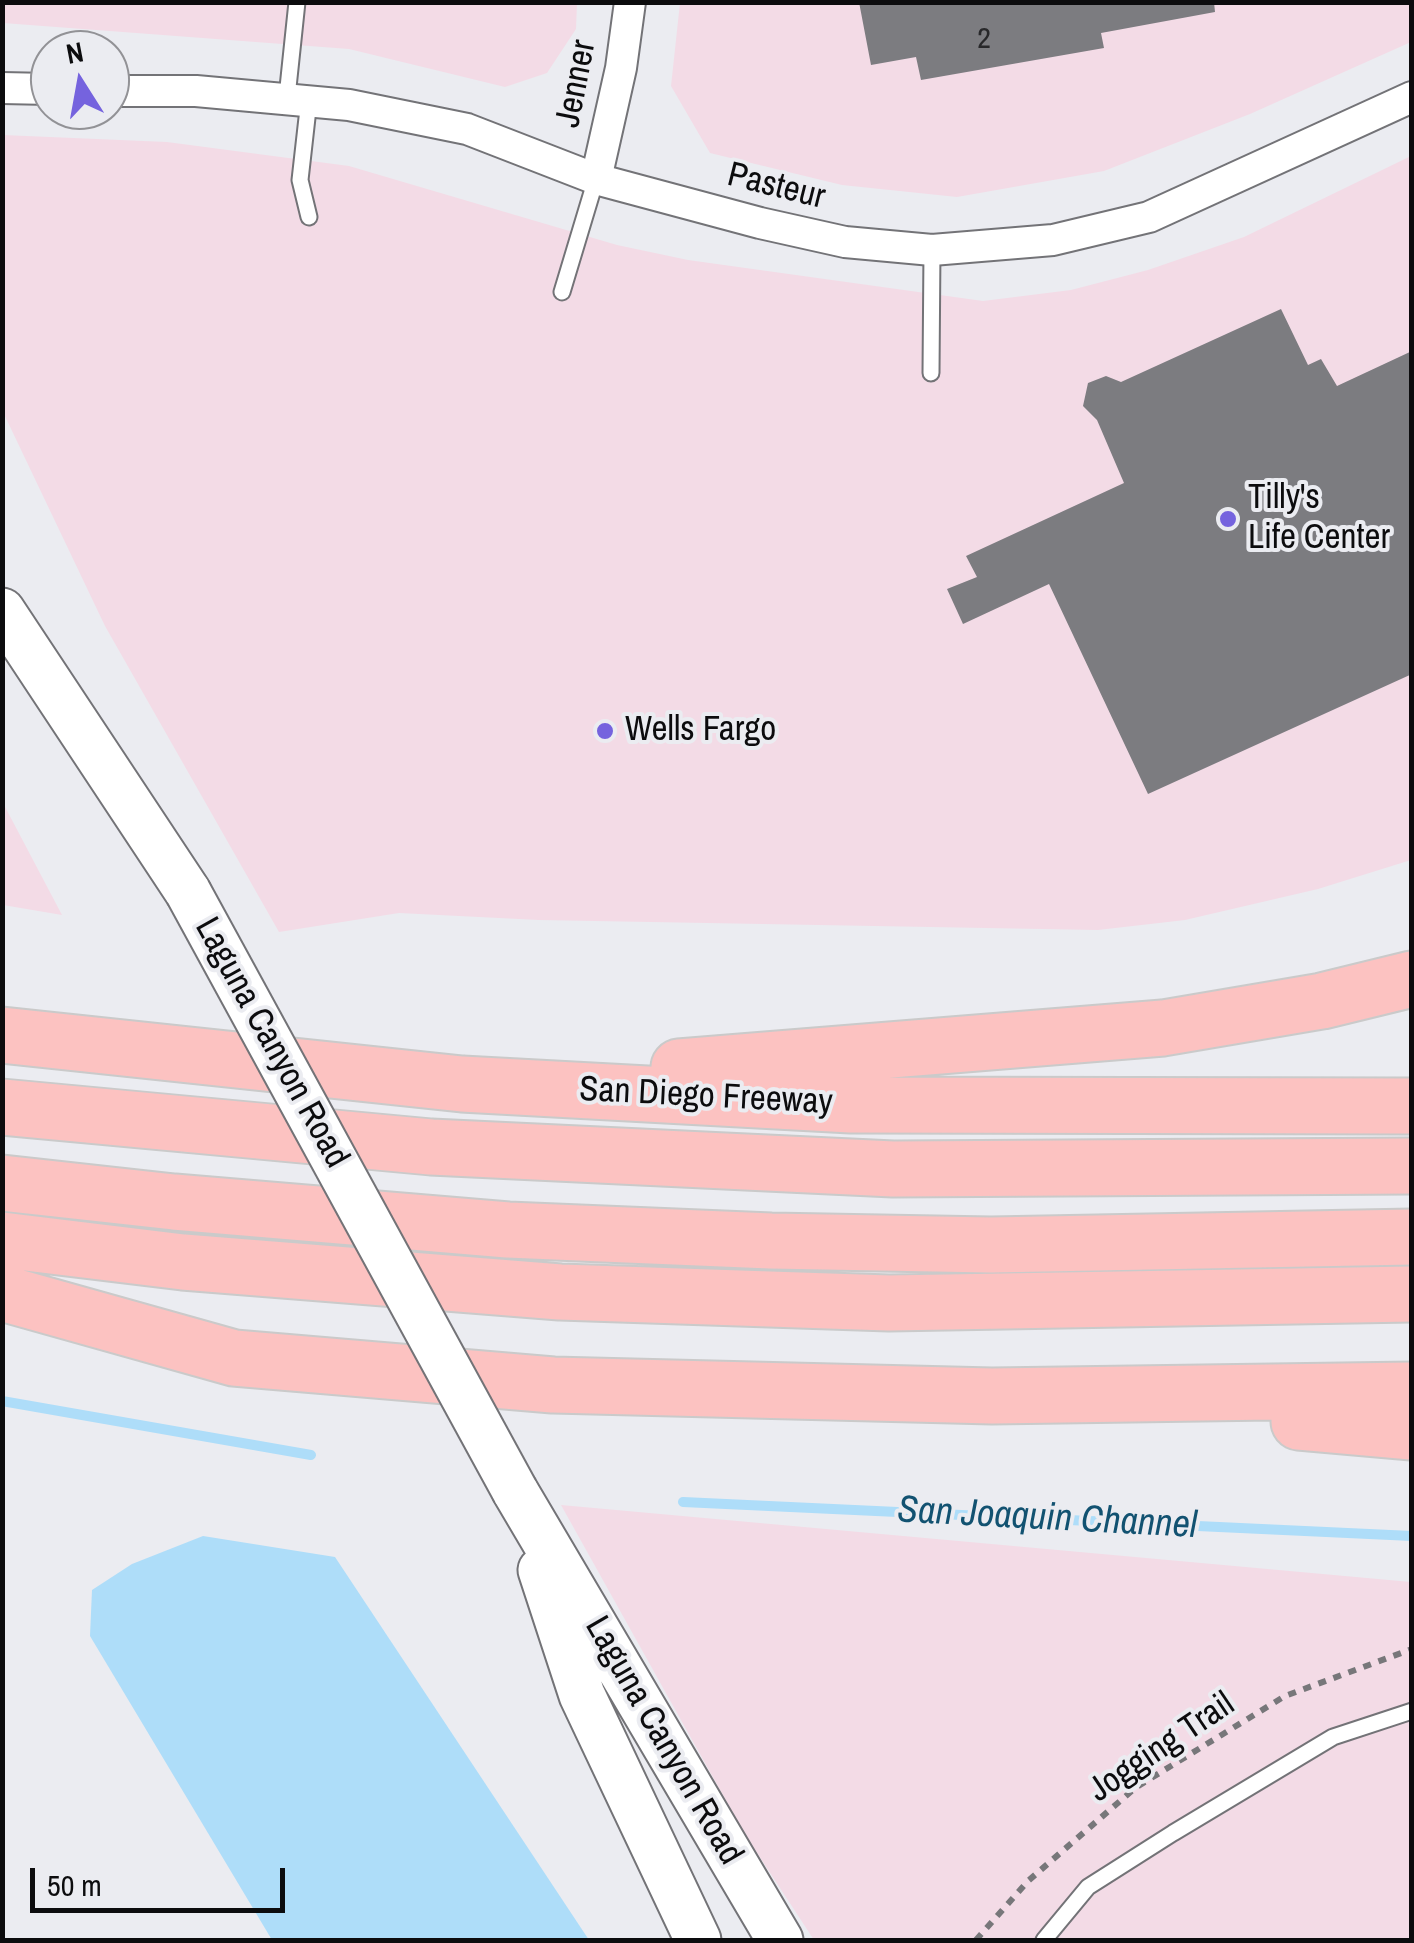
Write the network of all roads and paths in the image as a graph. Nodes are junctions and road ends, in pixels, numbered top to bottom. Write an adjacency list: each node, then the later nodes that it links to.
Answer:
1 (297, 2): 7 (lane)
2 (630, 2): 8 (street, Jenner)
3 (2, 88): 4 (street)
4 (30, 89)
5 (130, 92): 7 (street, Pasteur)
6 (1412, 97): 10 (street, Pasteur)
7 (298, 98): 8 (street, Pasteur); 9 (lane)
8 (596, 179): 10 (street, Pasteur); 11 (lane)
9 (309, 217)
10 (932, 250): 12 (lane)
11 (562, 292)
12 (931, 373)
13 (2, 611): 28 (main road, Laguna Canyon Road, bridge)
14 (1412, 978): 16 (highway)
15 (2, 1036): 16 (highway, San Diego Freeway)
16 (462, 1084): 17 (highway, San Diego Freeway)
17 (1412, 1106)
18 (2, 1107): 19 (highway)
19 (1412, 1166)
20 (2, 1182): 21 (highway)
21 (1412, 1237)
22 (2, 1240): 24 (highway)
23 (2, 1292): 26 (highway)
24 (1412, 1294)
25 (1412, 1390): 26 (highway)
26 (992, 1396): 27 (highway)
27 (1412, 1432)
28 (515, 1490): 31 (main road, Laguna Canyon Road); 32 (main road, Laguna Canyon Road)
29 (1412, 1649): 33 (path, Jogging Trail)
30 (1412, 1711): 34 (lane)
31 (698, 1940)
32 (780, 1940)
33 (976, 1940)
34 (1044, 1940)

